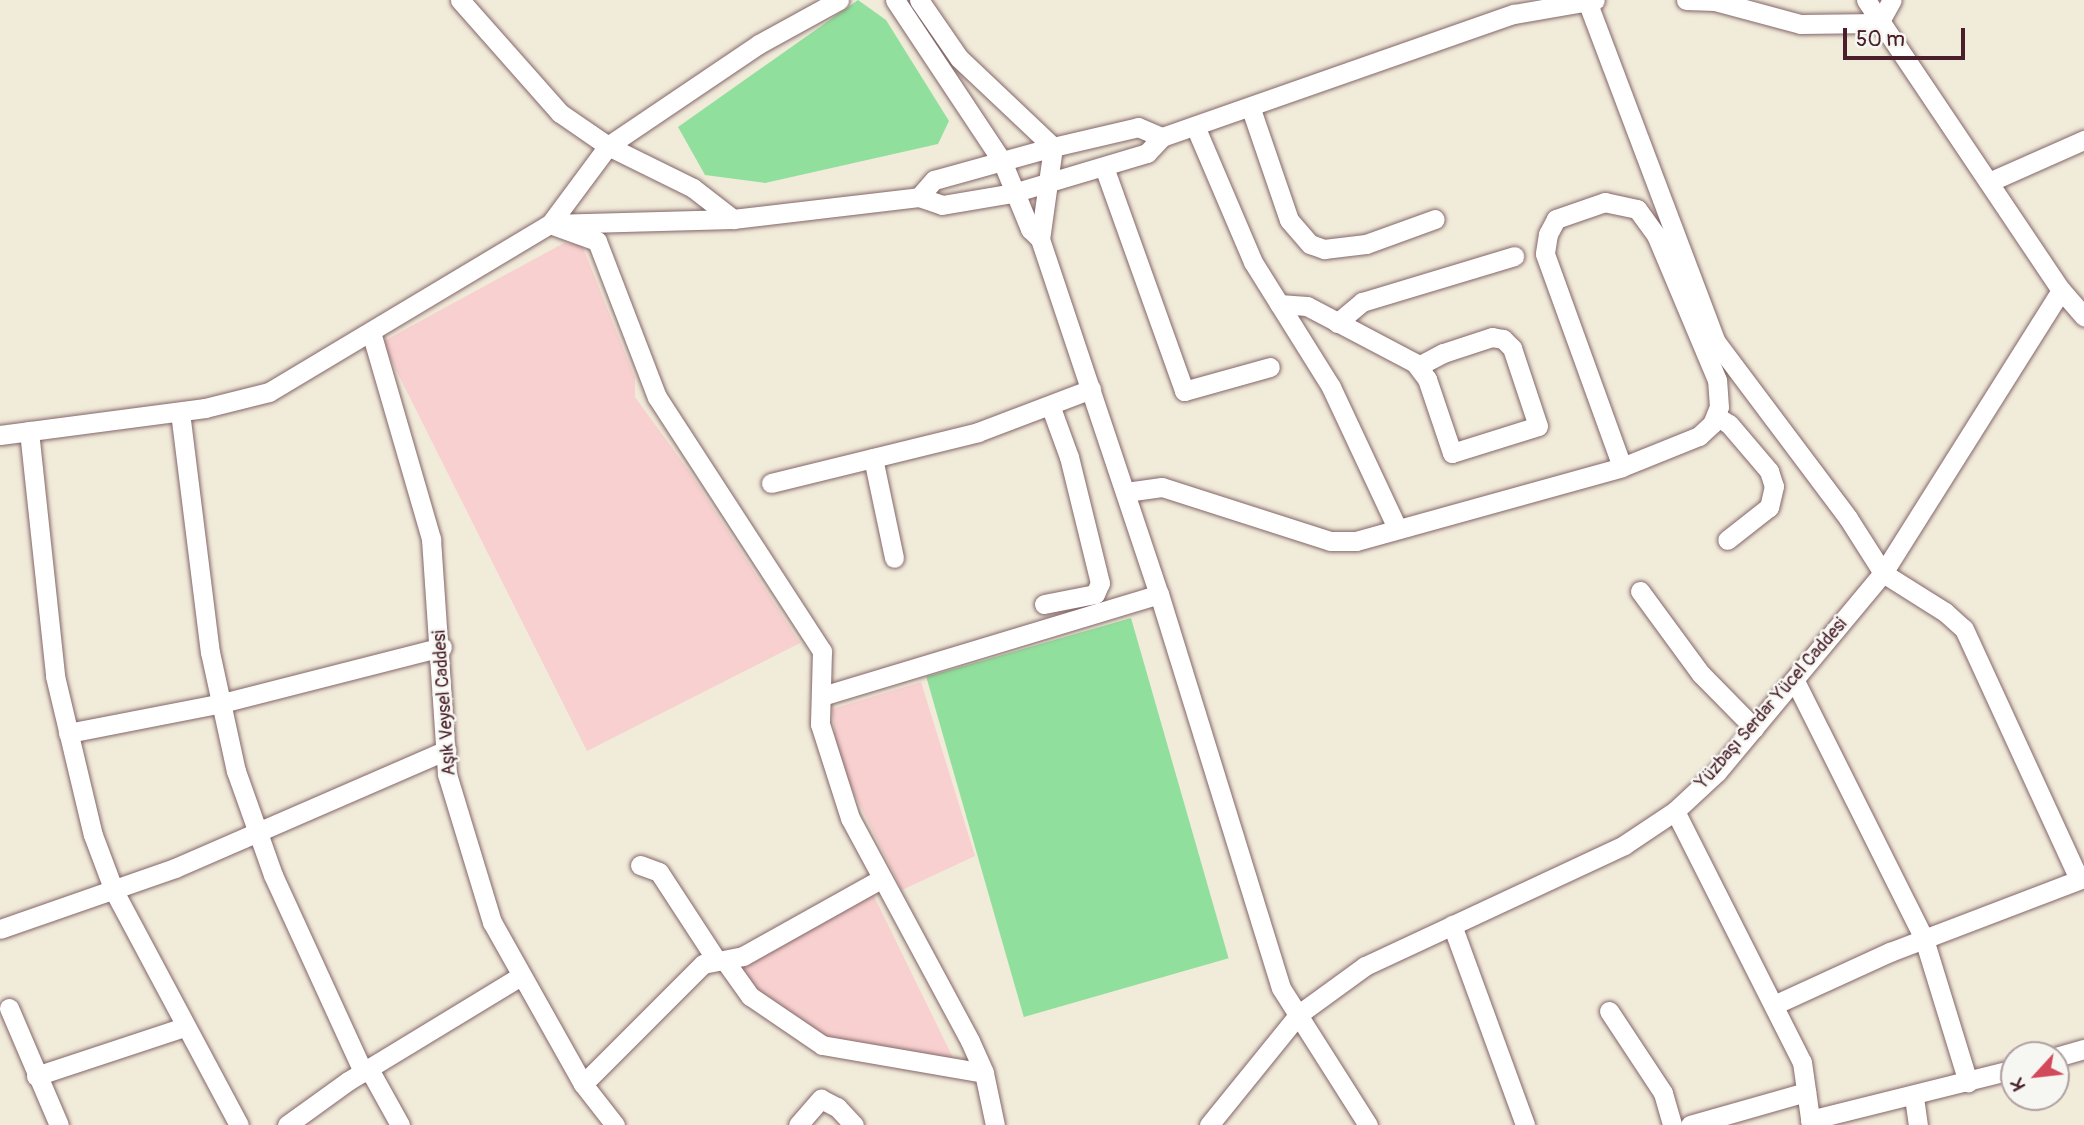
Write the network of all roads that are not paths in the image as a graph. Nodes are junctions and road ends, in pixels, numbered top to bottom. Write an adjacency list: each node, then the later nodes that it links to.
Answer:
1 (460, 0): 16 (street)
2 (839, 0): 16 (street)
3 (895, 0): 18 (street)
4 (919, 0): 17 (street)
5 (1595, 0): 9 (street)
6 (1686, 0): 11 (street)
7 (1866, 0): 11 (street)
8 (1892, 0): 11 (street)
9 (1587, 1): 10 (street); 49 (street)
10 (1512, 7): 12 (street)
11 (1879, 23): 21 (street)
12 (1251, 109): 13 (street); 25 (street)
13 (1195, 126): 14 (street); 30 (street)
14 (1162, 137): 17 (street); 19 (street)
15 (2084, 140): 21 (street)
16 (608, 146): 24 (street); 26 (street)
17 (1053, 147): 18 (street); 20 (street)
18 (1002, 161): 22 (street); 23 (street)
19 (1104, 167): 20 (street); 35 (street)
20 (1051, 182): 22 (street); 27 (street)
21 (1989, 182): 29 (street)
22 (1013, 193): 23 (street); 27 (street)
23 (919, 197): 24 (street)
24 (733, 219): 26 (street)
25 (1435, 219)
26 (550, 224): 33 (street); 55 (street)
27 (1040, 239): 36 (street)
28 (1514, 256): 32 (street)
29 (2061, 290): 31 (street); 49 (street, Yüzbaşı Serdar Yücel Caddesi)
30 (1279, 304): 32 (street); 46 (street)
31 (2084, 316)
32 (1337, 323): 34 (street)
33 (370, 332): 38 (street); 53 (street, Aşık Veysel Caddesi)
34 (1419, 366): 34 (street)
35 (1269, 367)
36 (1091, 389): 37 (street); 45 (street)
37 (1050, 405): 42 (street); 52 (street)
38 (180, 412): 40 (street); 56 (street)
39 (1716, 416): 43 (street); 43 (street); 47 (street)
40 (29, 431): 41 (street); 58 (street)
41 (0, 435)
42 (873, 458): 44 (street); 48 (street)
43 (1622, 467): 46 (street)
44 (771, 483)
45 (1126, 492): 46 (street); 51 (street)
46 (1397, 528)
47 (1727, 540)
48 (894, 558)
49 (1883, 573): 54 (street, Yüzbaşı Serdar Yücel Caddesi); 63 (street)
50 (1640, 591): 57 (street)
51 (1159, 594): 55 (street); 74 (street)
52 (1044, 604)
53 (442, 647): 56 (street); 59 (street, Aşık Veysel Caddesi)
54 (1795, 681): 57 (street, Yüzbaşı Serdar Yücel Caddesi); 68 (street)
55 (822, 696): 64 (street)
56 (222, 704): 58 (street); 61 (street)
57 (1754, 728): 60 (street, Yüzbaşı Serdar Yücel Caddesi)
58 (68, 733): 65 (street)
59 (446, 750): 61 (street); 70 (street, Aşık Veysel Caddesi)
60 (1675, 811): 66 (street, Yüzbaşı Serdar Yücel Caddesi); 71 (street)
61 (257, 831): 65 (street); 76 (street)
62 (640, 865): 69 (street)
63 (2082, 878): 68 (street)
64 (881, 879): 69 (street); 77 (street)
65 (114, 891): 67 (street); 75 (street)
66 (1452, 925): 74 (street, Yüzbaşı Serdar Yücel Caddesi); 95 (street)
67 (0, 929)
68 (1924, 939): 71 (street); 80 (street)
69 (721, 961): 77 (street); 81 (street)
70 (522, 976): 76 (street); 81 (street, Aşık Veysel Caddesi)
71 (1774, 1005): 82 (street)
72 (9, 1007): 79 (street)
73 (1609, 1011): 96 (street)
74 (1299, 1014): 93 (street, Yüzbaşı Serdar Yücel Caddesi); 94 (street)
75 (184, 1027): 79 (street); 86 (street)
76 (366, 1071): 87 (street); 88 (street)
77 (984, 1073): 92 (street)
78 (2000, 1073): 80 (street)
79 (36, 1076): 85 (street)
80 (1968, 1082): 83 (street)
81 (583, 1084): 89 (street, Aşık Veysel Caddesi)
82 (1806, 1092): 84 (street); 97 (street)
83 (1914, 1097): 84 (street); 98 (street)
84 (1810, 1123)
85 (59, 1125)
86 (239, 1125)
87 (287, 1125)
88 (400, 1125)
89 (615, 1125)
90 (798, 1125): 91 (street)
91 (854, 1125)
92 (995, 1125)
93 (1209, 1125)
94 (1368, 1125)
95 (1525, 1125)
96 (1672, 1125)
97 (1690, 1125)
98 (1918, 1125)

